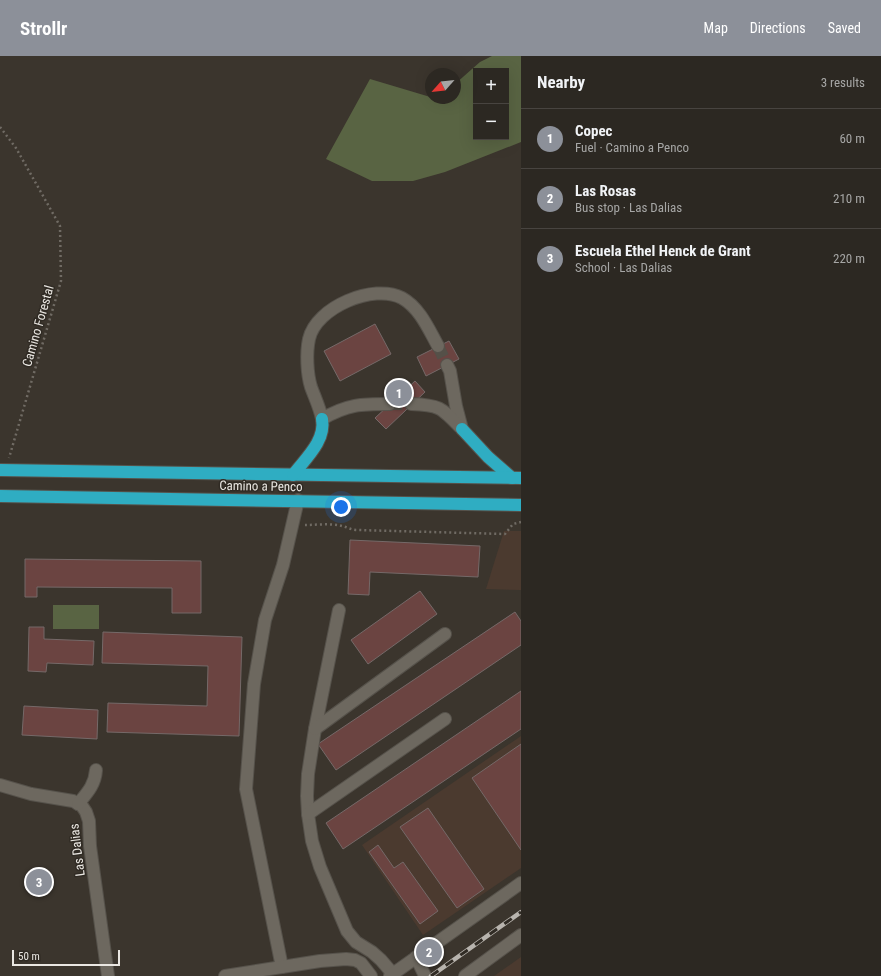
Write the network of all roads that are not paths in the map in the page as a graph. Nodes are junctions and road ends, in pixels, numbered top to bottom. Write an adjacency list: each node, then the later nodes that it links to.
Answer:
1 (438, 346): 5 (street)
2 (447, 365): 6 (street)
3 (390, 404): 5 (street)
4 (411, 404): 6 (street)
5 (322, 419): 8 (highway)
6 (462, 429): 9 (highway)
7 (3, 470): 8 (highway, Camino a Penco)
8 (292, 475): 9 (highway, Camino a Penco)
9 (516, 478)
10 (0, 496): 11 (highway, Camino a Penco)
11 (298, 500): 12 (highway, Camino a Penco); 24 (street)
12 (521, 505)
13 (339, 610): 16 (street)
14 (446, 634): 16 (street)
15 (445, 719): 20 (street)
16 (315, 729): 20 (street)
17 (96, 770): 19 (street)
18 (0, 785): 19 (street)
19 (78, 804): 26 (street, Las Dalias)
20 (308, 814): 25 (street)
21 (521, 883): 23 (street)
22 (521, 935): 30 (street)
23 (416, 957): 25 (street); 29 (street)
24 (282, 968): 27 (street); 28 (street)
25 (392, 975)
26 (108, 976)
27 (225, 976)
28 (371, 976)
29 (425, 976)
30 (465, 976)

